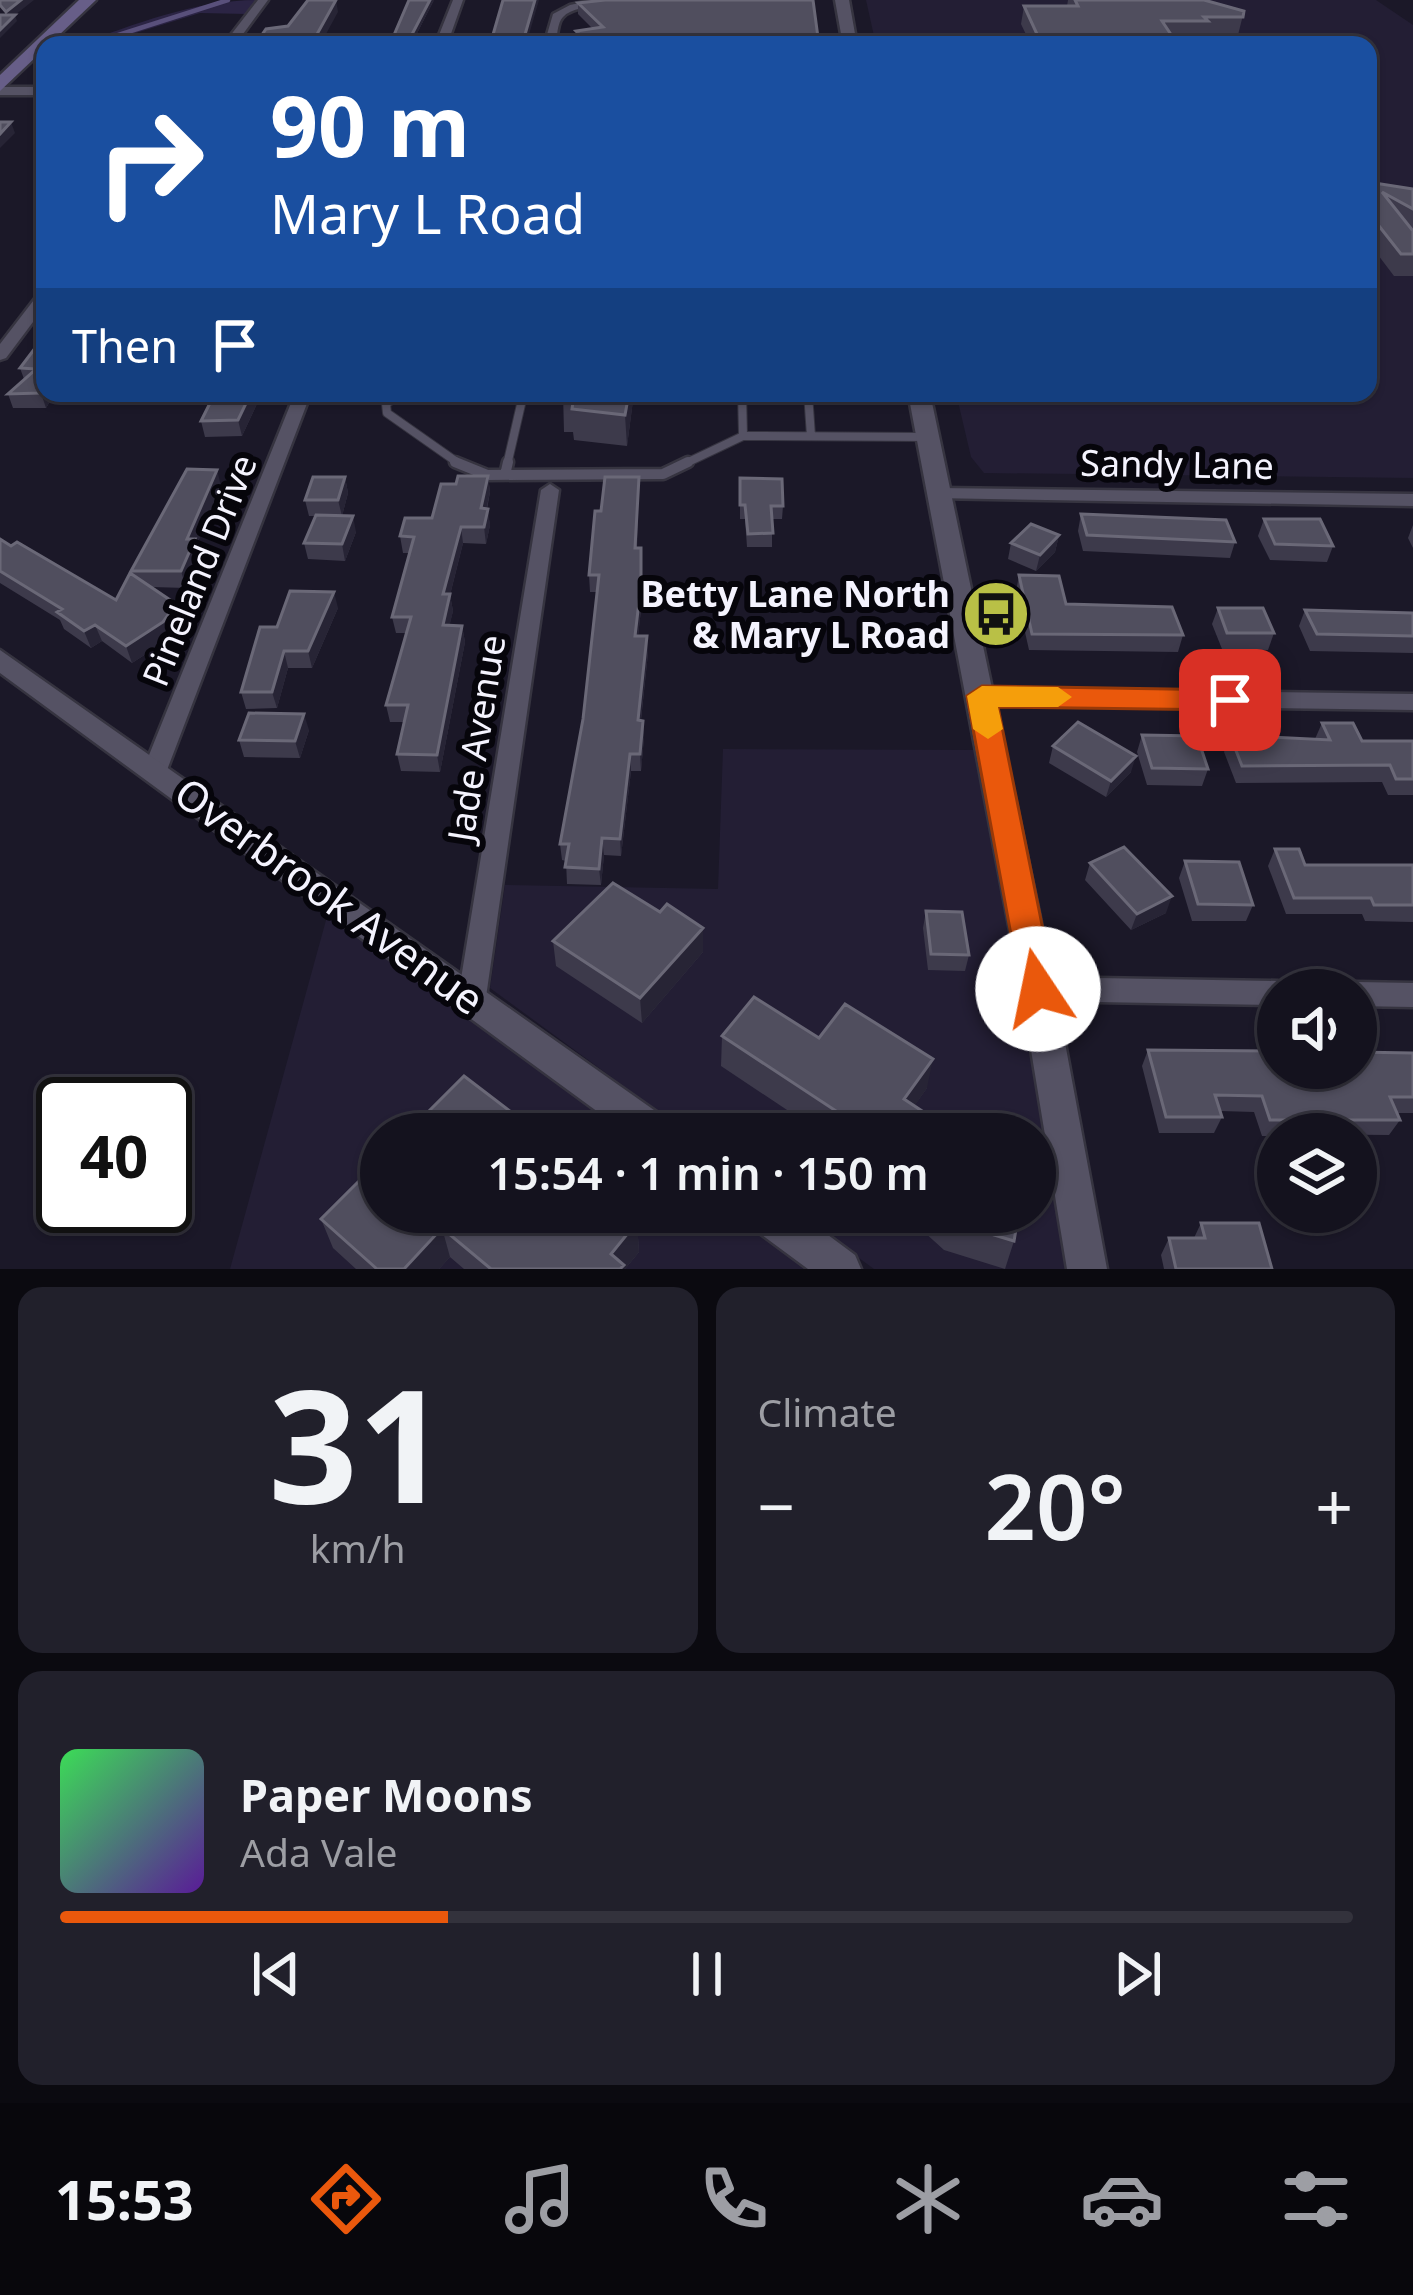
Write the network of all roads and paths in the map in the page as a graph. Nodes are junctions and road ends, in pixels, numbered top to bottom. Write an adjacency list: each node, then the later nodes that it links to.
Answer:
1 (88, 0): 6 (main road)
2 (263, 0): 7 (street)
3 (458, 0): 8 (street)
4 (652, 0): 9 (street)
5 (842, 0): 10 (street)
6 (52, 36)
7 (237, 36)
8 (444, 36)
9 (552, 36)
10 (848, 36)
11 (36, 52): 12 (main road)
12 (0, 88): 13 (street)
13 (36, 90)
14 (36, 308): 15 (street)
15 (0, 355)
16 (299, 402): 32 (street, Pineland Drive)
17 (389, 402): 25 (lane)
18 (522, 402): 25 (lane)
19 (742, 402): 22 (lane)
20 (809, 402): 23 (lane)
21 (922, 402): 24 (street)
22 (742, 436): 23 (lane); 25 (lane)
23 (812, 436): 24 (lane)
24 (928, 437): 27 (street)
25 (506, 475)
26 (550, 490): 37 (street, Jade Avenue)
27 (940, 494): 28 (street, Sandy Lane); 30 (street)
28 (1413, 500)
29 (0, 659): 32 (street, Overbrook Avenue)
30 (982, 696): 31 (street); 33 (street)
31 (1413, 702)
32 (155, 770): 37 (street, Overbrook Avenue)
33 (1038, 989): 34 (street); 41 (street)
34 (1257, 993)
35 (1377, 994): 36 (street)
36 (1413, 995)
37 (472, 997): 38 (street, Overbrook Avenue)
38 (629, 1113)
39 (792, 1233): 40 (street)
40 (841, 1269)
41 (1087, 1269)

